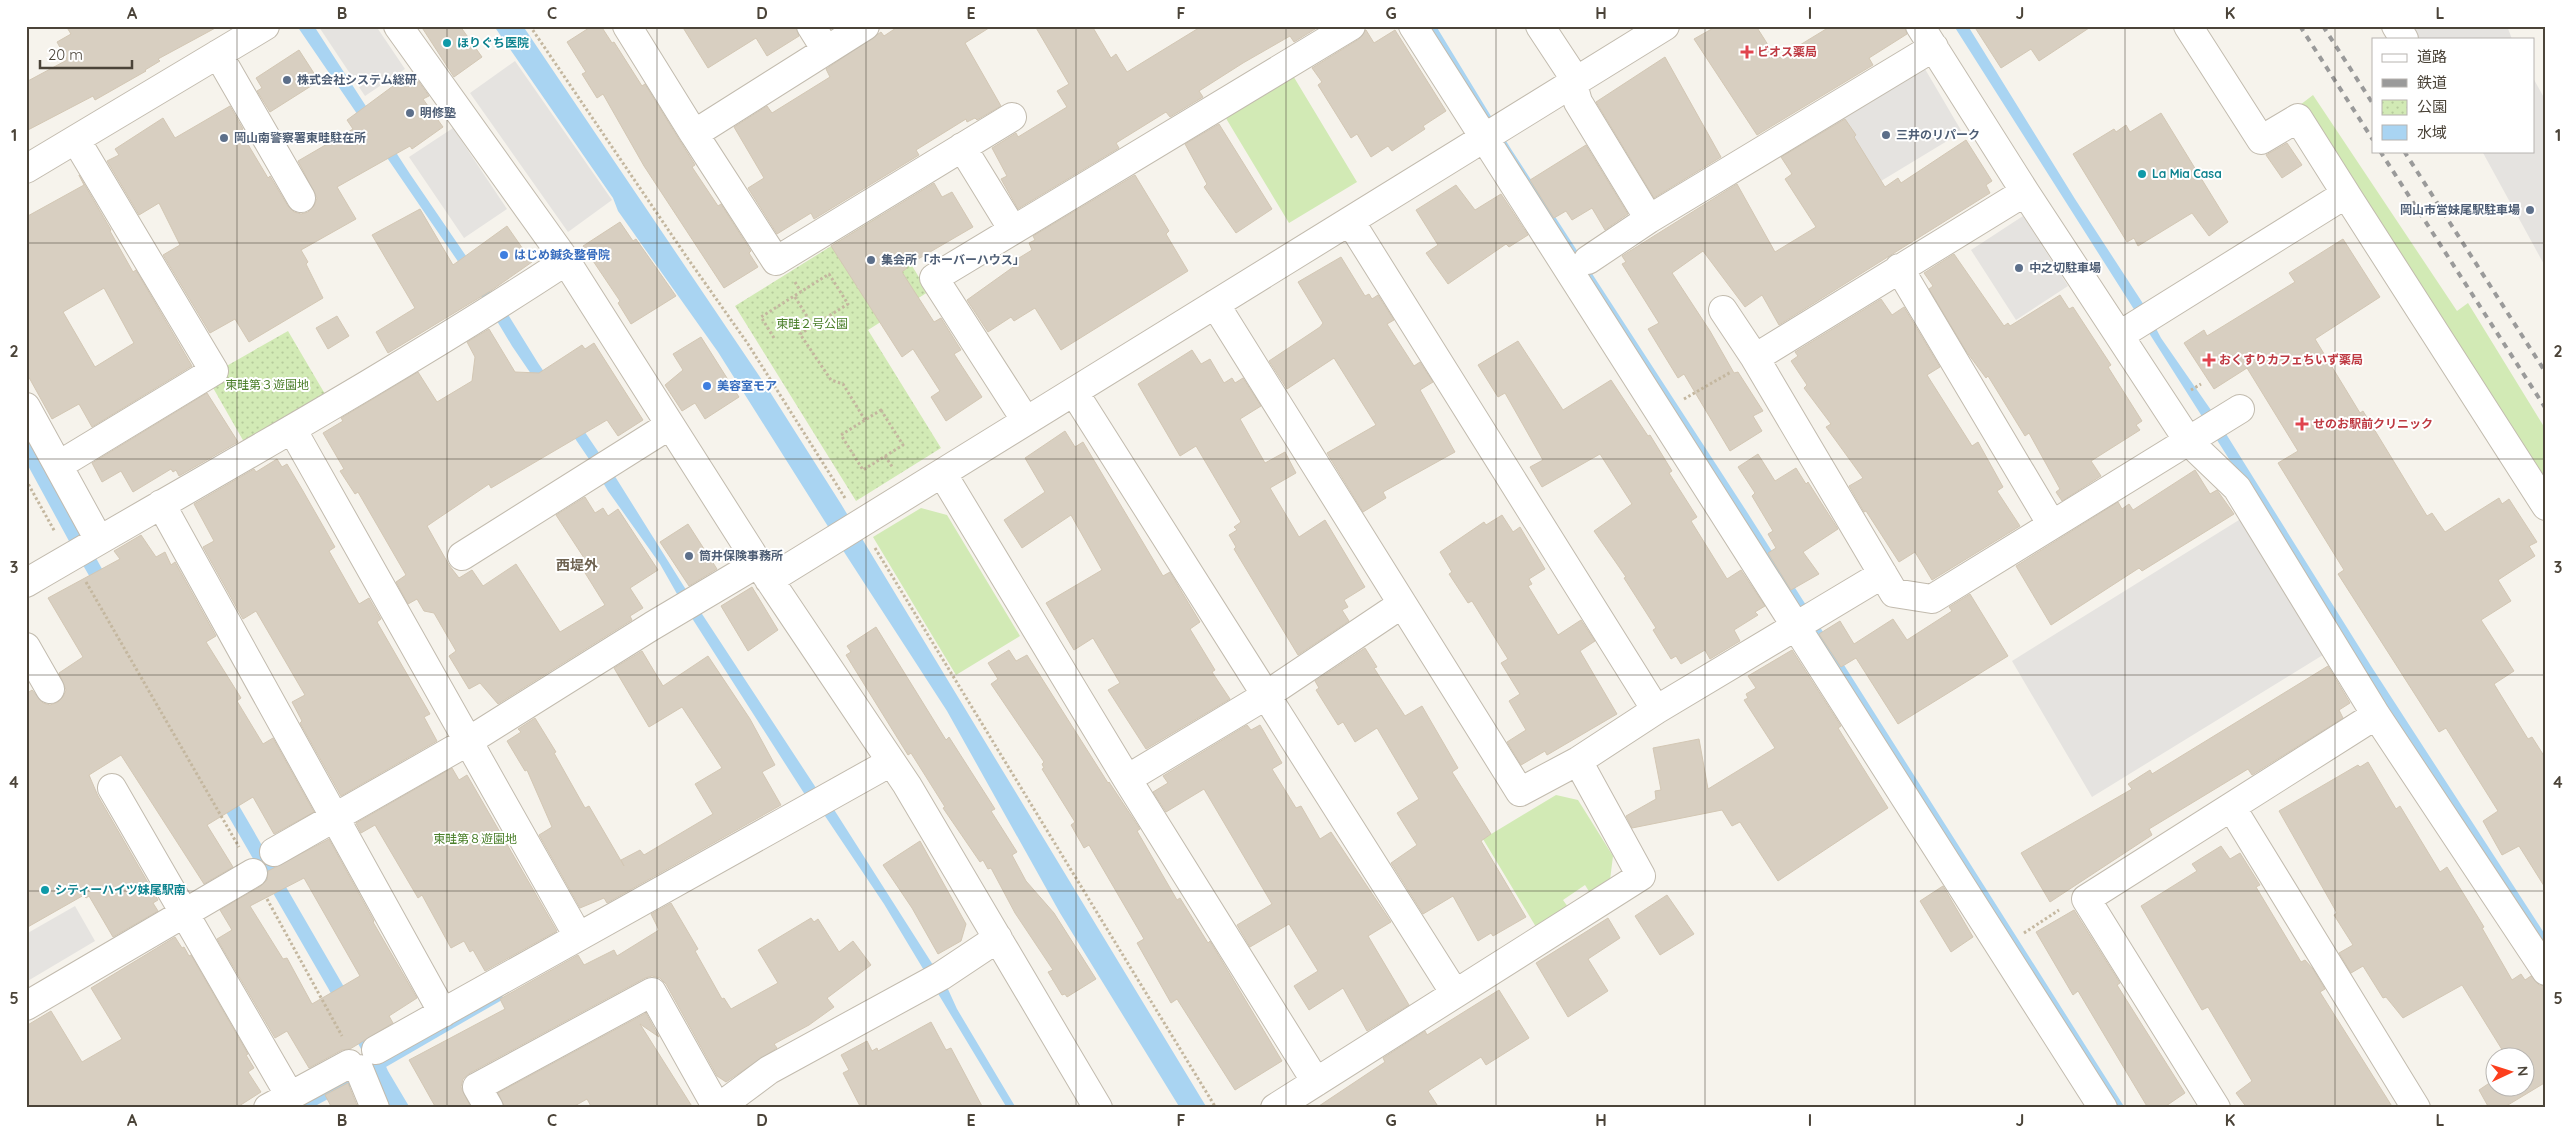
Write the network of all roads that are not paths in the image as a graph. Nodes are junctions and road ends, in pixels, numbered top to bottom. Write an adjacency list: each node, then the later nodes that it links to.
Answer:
1 (265, 26): 15 (street)
2 (398, 26): 30 (street)
3 (627, 26): 19 (street)
4 (811, 26): 14 (street)
5 (865, 26): 14 (street)
6 (1351, 26): 28 (street)
7 (1413, 26): 18 (street)
8 (1540, 26): 16 (street)
9 (1664, 26): 16 (street)
10 (2188, 26): 24 (street)
11 (2396, 26): 13 (street)
12 (1927, 37): 23 (street); 26 (street)
13 (2403, 38)
14 (826, 50): 19 (street)
15 (218, 54): 20 (street); 25 (street)
16 (1573, 83): 18 (street); 26 (street)
17 (1012, 117): 21 (street)
18 (1491, 133): 27 (street); 53 (street)
19 (694, 134): 21 (street)
20 (76, 140): 22 (street); 42 (street)
21 (962, 147): 28 (street)
22 (26, 169)
23 (2025, 192): 31 (street); 34 (street)
24 (2346, 194): 34 (street); 45 (street)
25 (301, 198)
26 (1649, 219): 29 (street)
27 (1350, 220): 32 (street); 57 (street)
28 (1013, 230): 38 (street)
29 (1588, 260)
30 (566, 261): 39 (street); 41 (street)
31 (1899, 268): 35 (street); 46 (street)
32 (1215, 304): 36 (street); 52 (street)
33 (1723, 310): 35 (street)
34 (2137, 325): 40 (street)
35 (1755, 358): 50 (street)
36 (1074, 392): 38 (street); 56 (street)
37 (26, 407): 42 (street)
38 (1026, 421): 43 (street)
39 (670, 425): 48 (street); 49 (street)
40 (2215, 426): 46 (street); 58 (street)
41 (292, 429): 44 (street); 59 (street)
42 (59, 465): 47 (street)
43 (942, 473): 49 (street); 62 (street)
44 (161, 504): 47 (street); 65 (street)
45 (2546, 506)
46 (2052, 525): 50 (street)
47 (84, 549): 51 (street)
48 (462, 556)
49 (763, 572): 59 (street); 61 (street)
50 (1883, 574): 53 (street)
51 (26, 583)
52 (1402, 604): 56 (street); 60 (street)
53 (1803, 621): 57 (street); 83 (street)
54 (26, 647): 55 (street)
55 (50, 688)
56 (1265, 696): 62 (street); 72 (street)
57 (1656, 710): 60 (street)
58 (2376, 715): 64 (street); 71 (street)
59 (467, 742): 65 (street); 69 (street)
60 (1578, 761): 72 (street)
61 (891, 762): 69 (street); 70 (street)
62 (1128, 779): 76 (street)
63 (112, 788): 68 (street)
64 (2232, 808): 84 (street); 85 (street)
65 (335, 816): 66 (street); 74 (street)
66 (274, 852)
67 (253, 873): 68 (street)
68 (183, 913): 73 (street); 77 (street)
69 (578, 936): 74 (street)
70 (998, 938): 80 (street); 81 (street)
71 (2546, 971)
72 (1454, 992): 76 (street)
73 (26, 1006)
74 (443, 1012): 75 (street)
75 (358, 1061): 77 (street); 78 (street)
76 (1316, 1082): 82 (street)
77 (279, 1102)
78 (375, 1108)
79 (490, 1108): 80 (street)
80 (717, 1108)
81 (1098, 1108)
82 (1275, 1108)
83 (2103, 1108)
84 (2216, 1108)
85 (2416, 1108)

